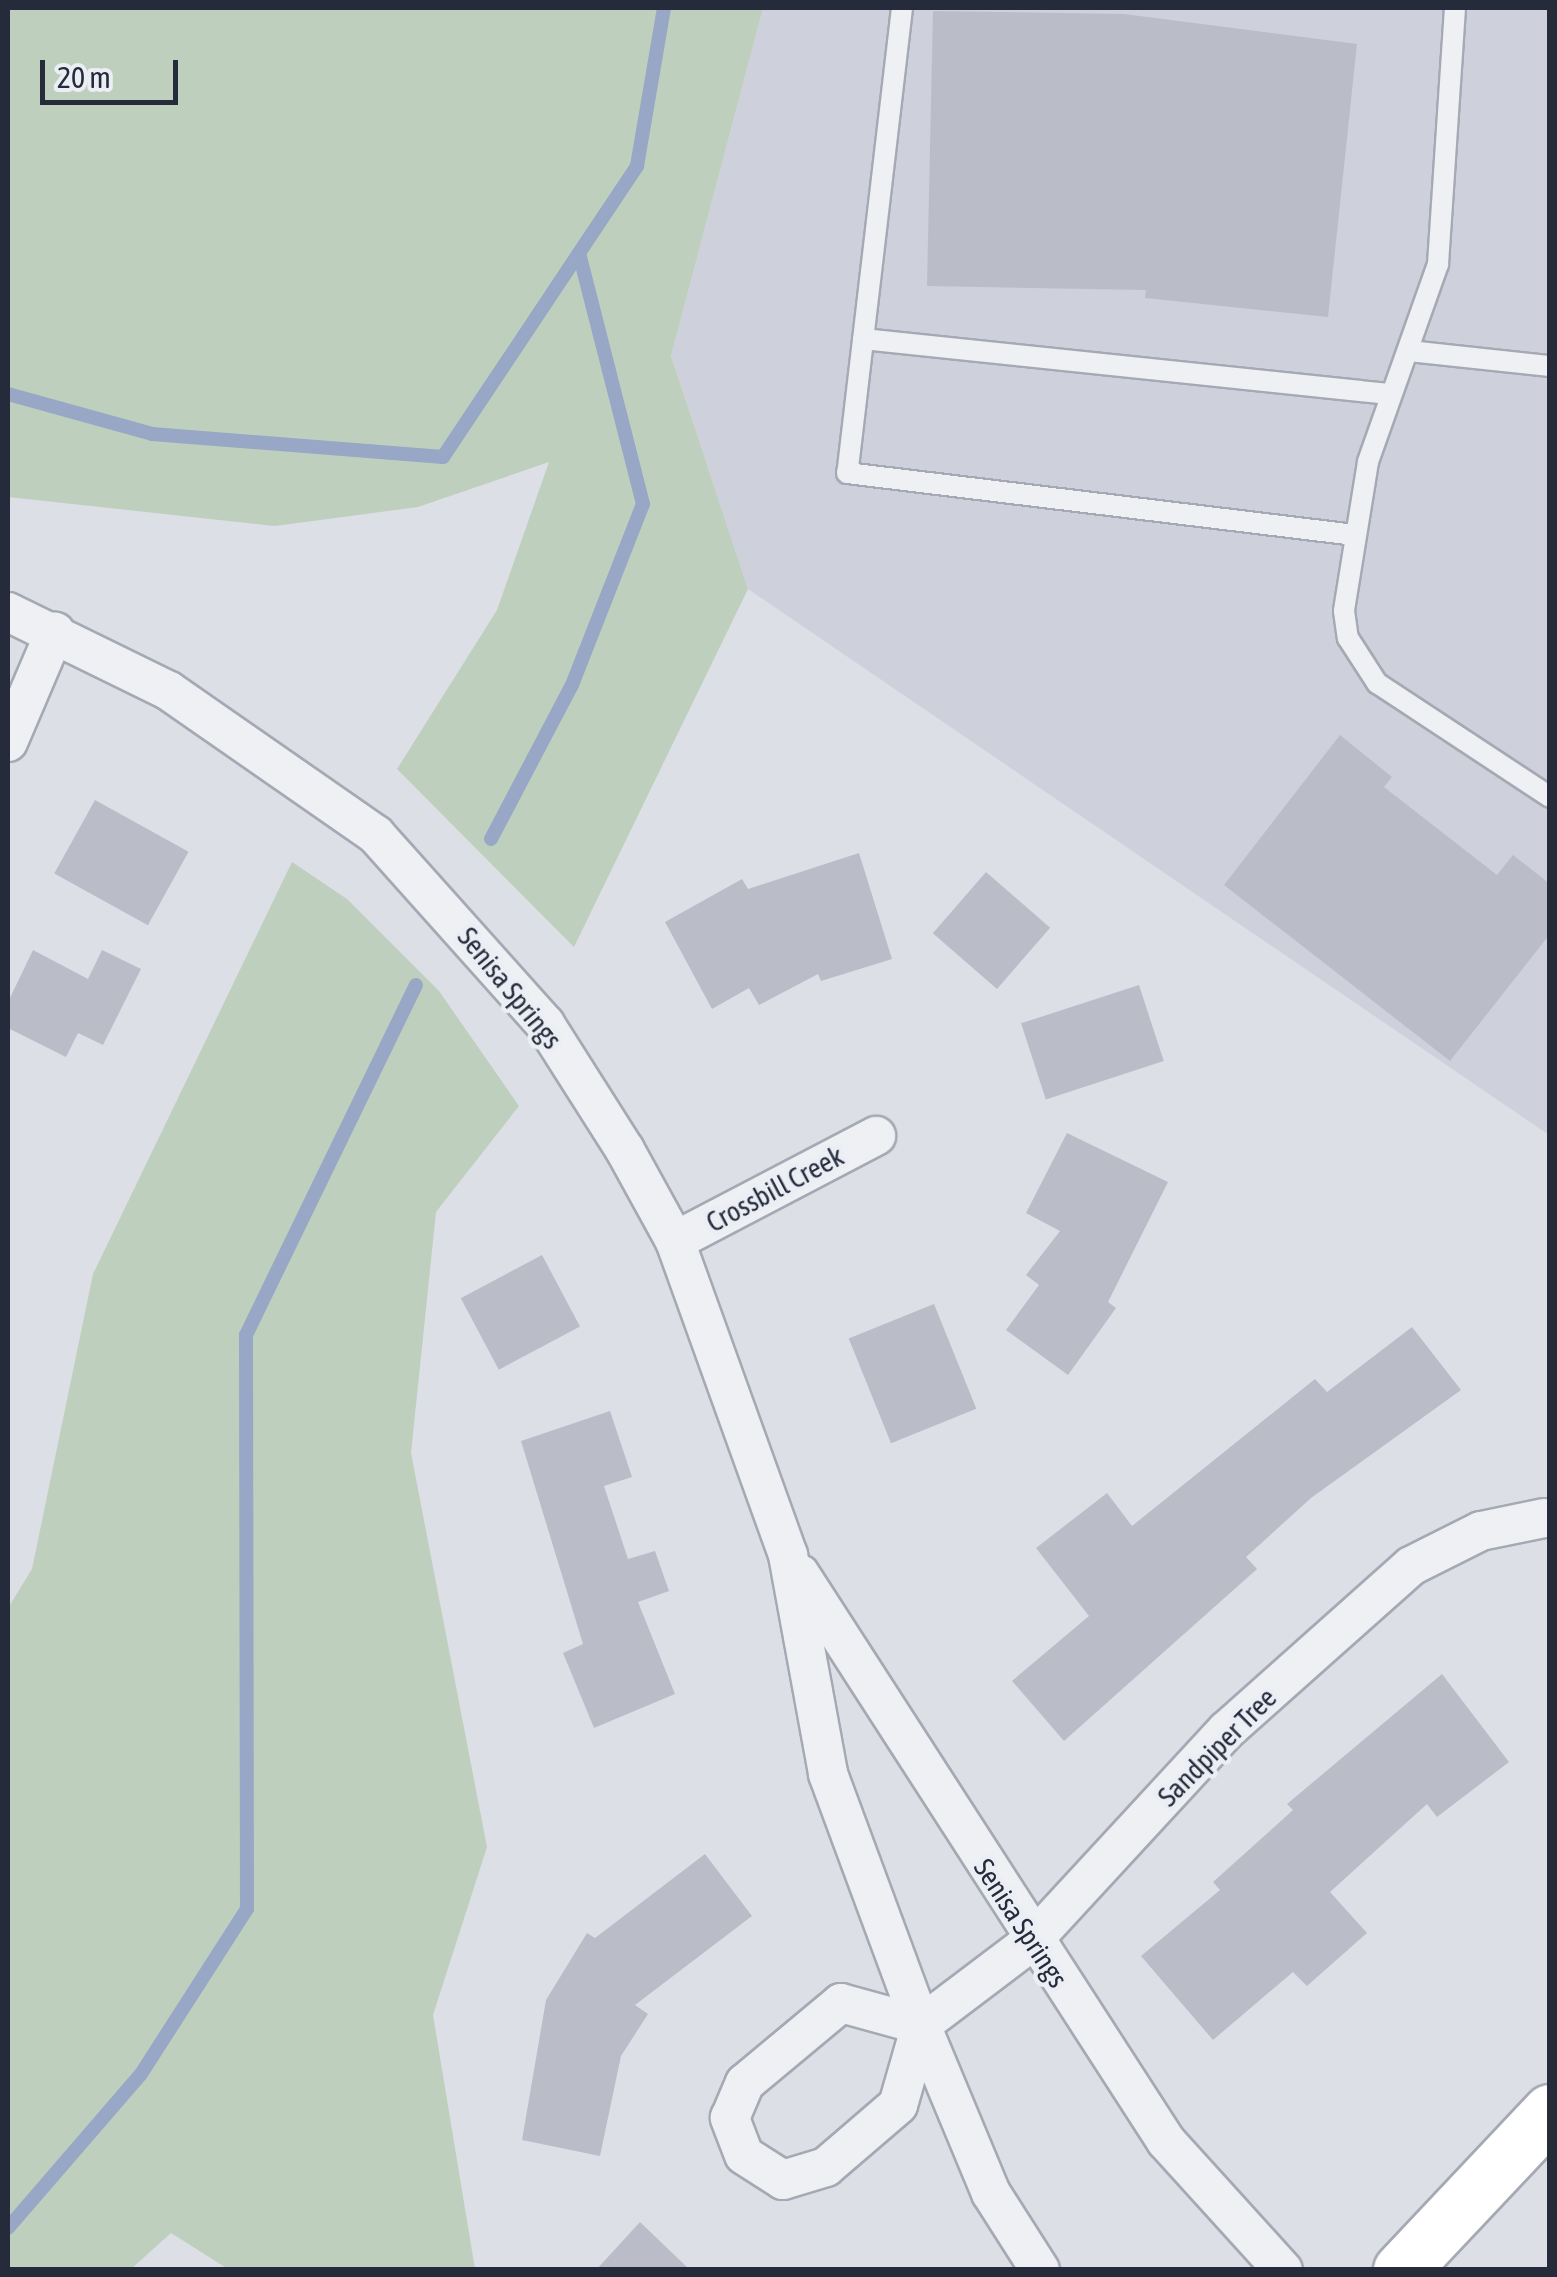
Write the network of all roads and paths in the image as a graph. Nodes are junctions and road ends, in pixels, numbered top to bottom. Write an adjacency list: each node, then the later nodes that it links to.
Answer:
1 (902, 8): 3 (lane)
2 (1454, 8): 4 (lane)
3 (862, 338): 6 (lane); 7 (lane)
4 (1409, 351): 5 (lane); 6 (lane)
5 (1550, 366)
6 (1389, 394): 7 (lane)
7 (1355, 536): 11 (lane)
8 (8, 612): 9 (street, Senisa Springs)
9 (56, 632): 10 (street); 13 (street, Senisa Springs)
10 (8, 742)
11 (1550, 797)
12 (876, 1136): 13 (street, Crossbill Creek)
13 (675, 1242): 15 (street, Senisa Springs)
14 (1544, 1518): 16 (street, Sandpiper Tree)
15 (788, 1554): 16 (street, Senisa Springs); 17 (street, Senisa Springs)
16 (1032, 1941): 17 (street, Sandpiper Tree); 20 (street, Senisa Springs)
17 (921, 2026): 17 (street); 19 (street, Senisa Springs)
18 (1550, 2112): 21 (main road)
19 (1040, 2270)
20 (1283, 2270)
21 (1400, 2270)

